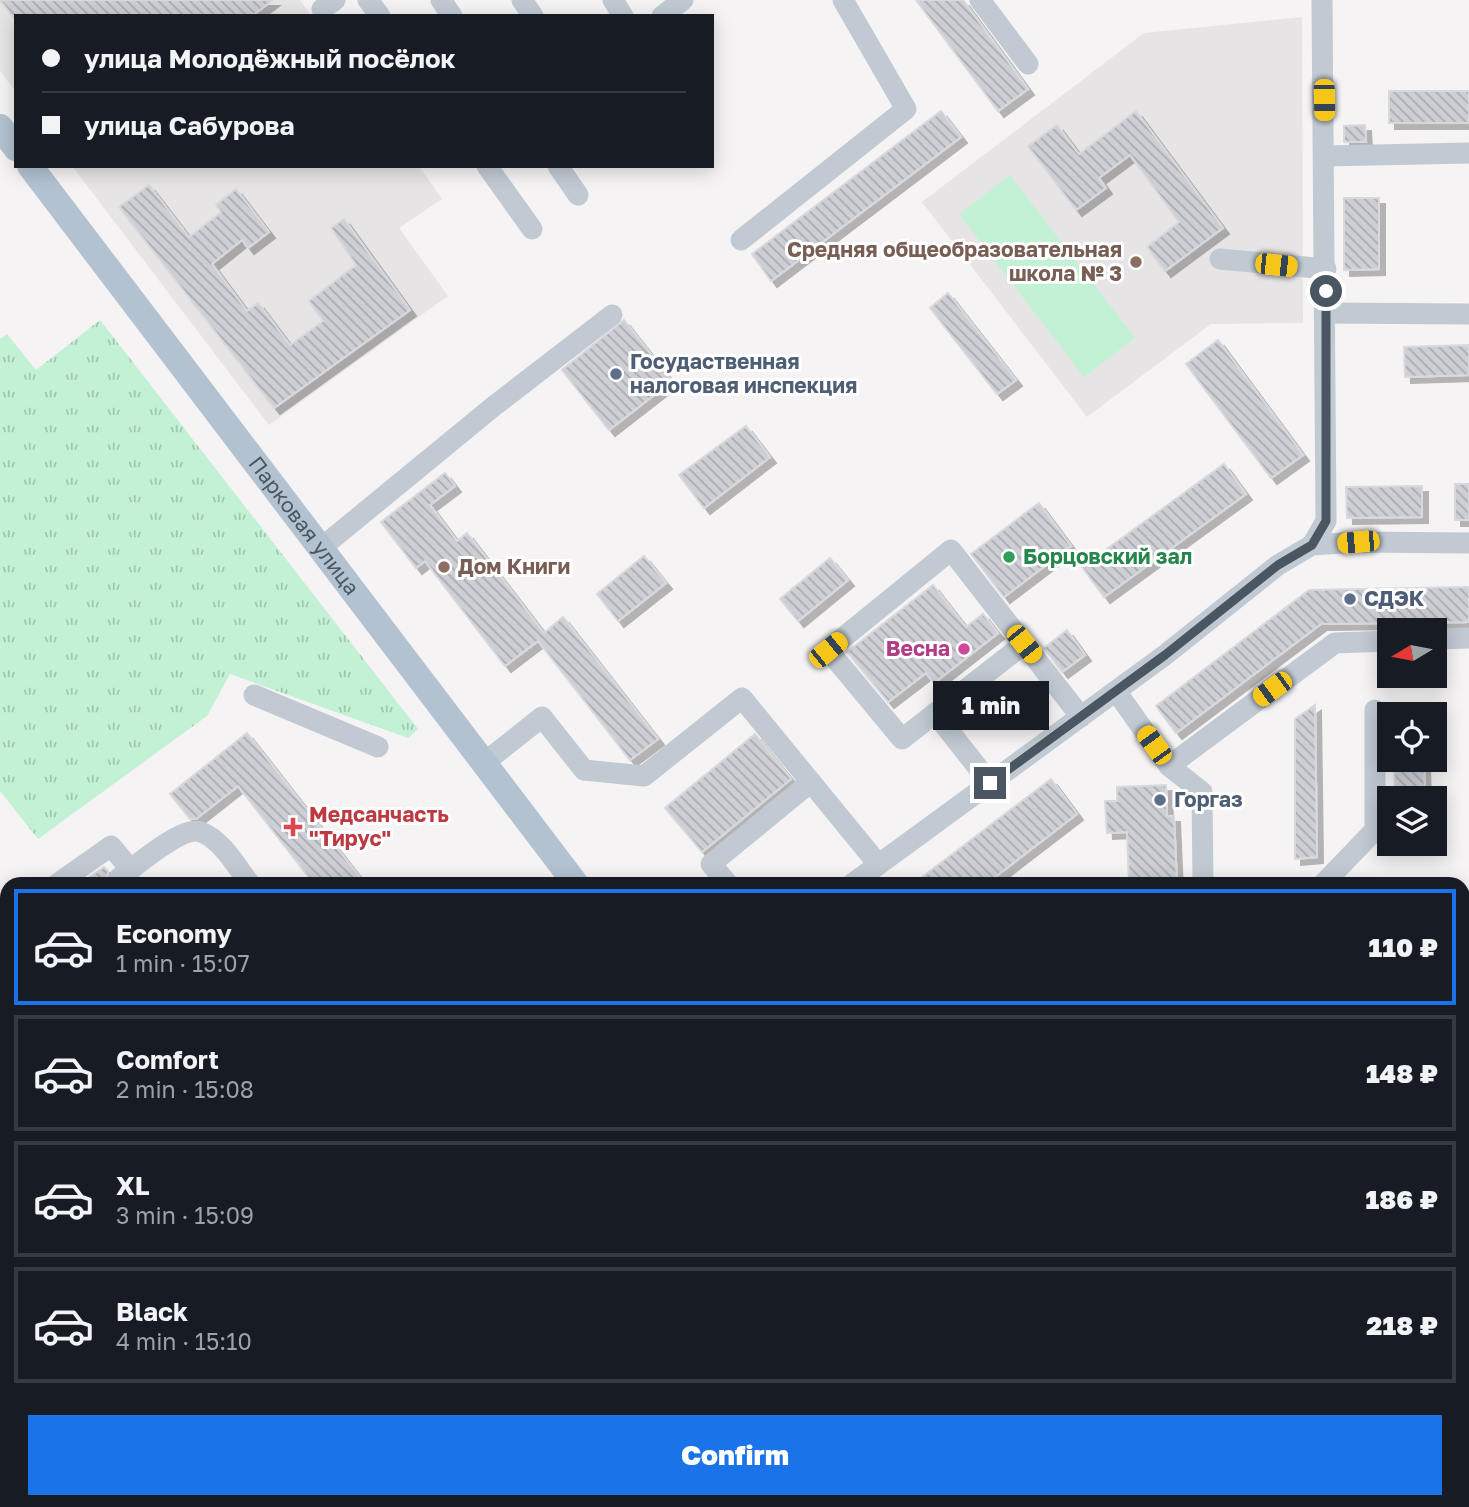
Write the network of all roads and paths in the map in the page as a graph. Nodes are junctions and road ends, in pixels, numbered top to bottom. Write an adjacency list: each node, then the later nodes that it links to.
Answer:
1 (683, 0): 5 (street)
2 (843, 0): 16 (street)
3 (980, 0): 6 (street)
4 (1322, 0): 10 (street)
5 (665, 14)
6 (1028, 64)
7 (0, 127): 8 (main road)
8 (14, 145)
9 (1469, 153): 10 (street)
10 (1325, 156): 18 (street)
11 (32, 168): 24 (main road, Парковая улица)
12 (488, 168): 15 (street)
13 (559, 168): 14 (street)
14 (578, 195)
15 (532, 229)
16 (741, 240)
17 (1220, 259): 18 (street)
18 (1326, 269): 19 (street)
19 (1326, 313): 20 (street); 23 (street)
20 (1469, 314)
21 (612, 315): 24 (street)
22 (1469, 543): 23 (street)
23 (1312, 545): 29 (street)
24 (321, 548): 35 (main road, Парковая улица)
25 (1469, 638): 26 (street)
26 (1447, 639)
27 (1377, 641): 36 (street)
28 (1024, 644): 32 (street); 32 (street); 33 (street)
29 (1116, 691): 33 (street); 36 (street)
30 (254, 695): 34 (street)
31 (1375, 710): 46 (street)
32 (935, 713): 38 (street)
33 (1081, 717): 38 (street)
34 (379, 747)
35 (484, 763): 37 (street); 42 (main road, Парковая улица)
36 (1169, 766): 45 (street)
37 (811, 782): 39 (street); 43 (street)
38 (990, 783): 39 (street)
39 (878, 864): 44 (street)
40 (67, 877): 41 (street)
41 (244, 877)
42 (571, 877)
43 (722, 877)
44 (861, 877)
45 (1203, 877)
46 (1330, 877)

